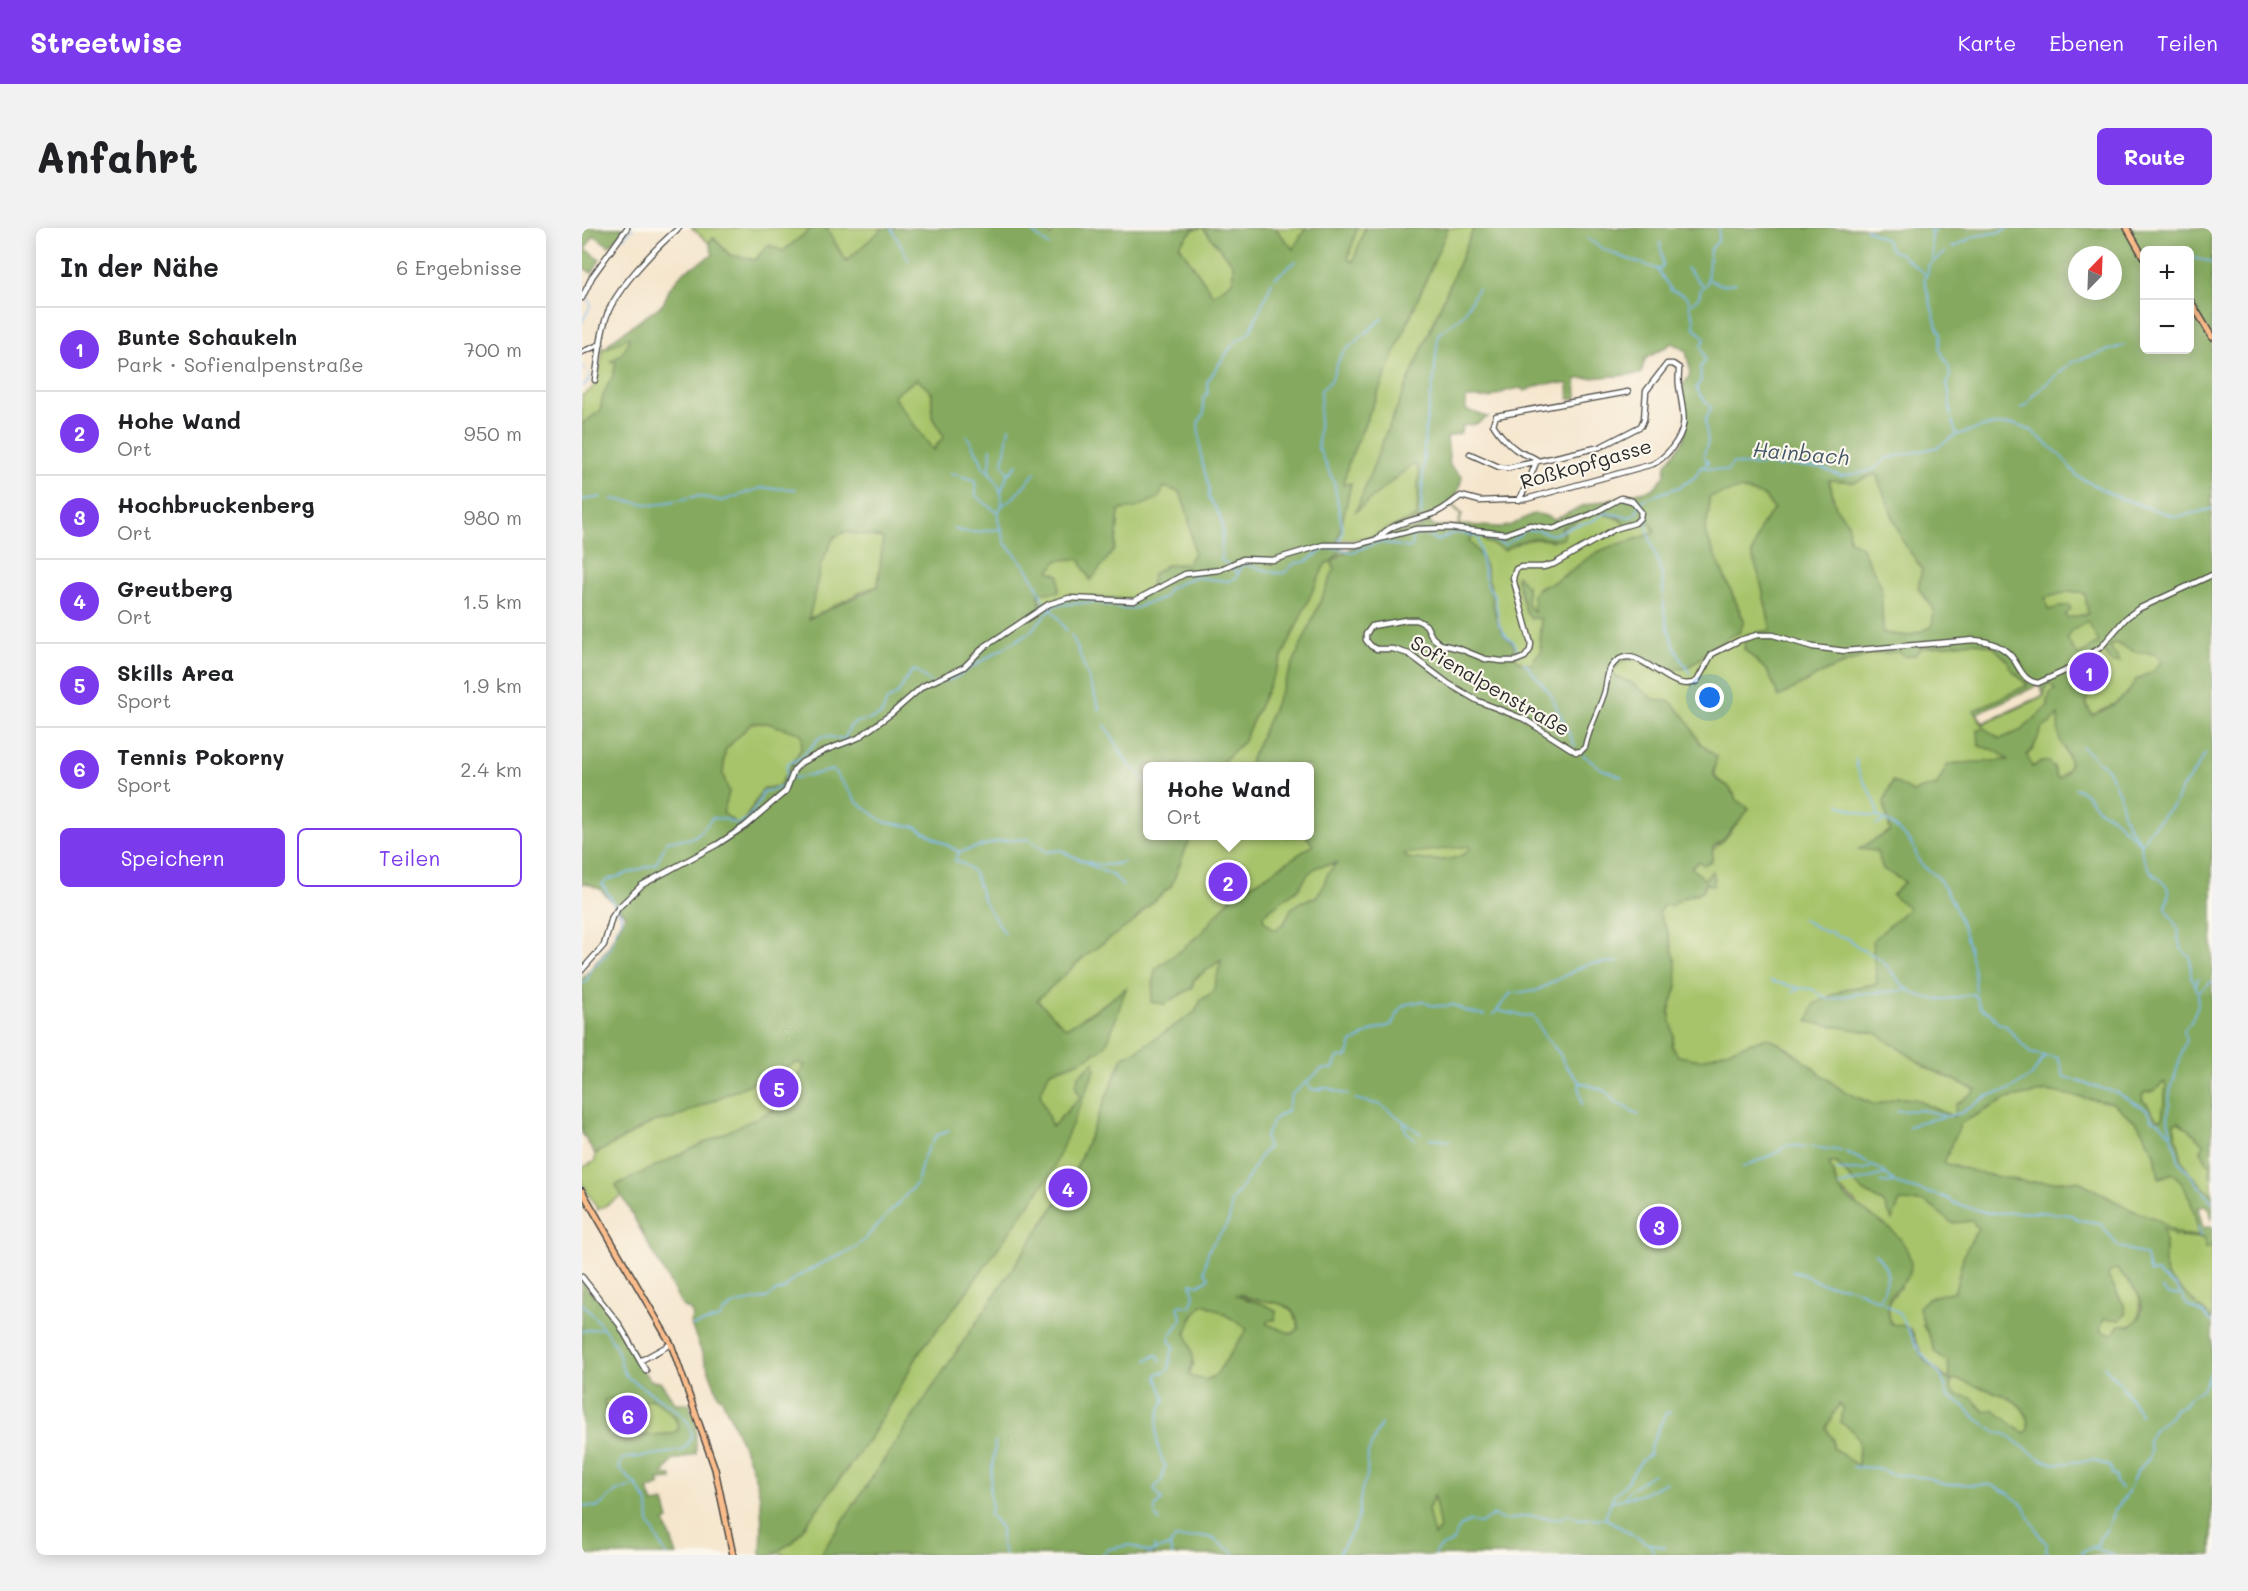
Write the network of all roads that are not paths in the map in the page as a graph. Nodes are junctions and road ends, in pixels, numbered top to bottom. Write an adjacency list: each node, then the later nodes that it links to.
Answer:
1 (627, 228): 5 (street)
2 (679, 228): 8 (street)
3 (2127, 228): 4 (main road)
4 (2140, 250)
5 (582, 298)
6 (2194, 307): 7 (main road)
7 (2212, 336)
8 (601, 344): 9 (street); 10 (street)
9 (582, 352)
10 (595, 380)
11 (1628, 392): 13 (street)
12 (1470, 454): 13 (street)
13 (1537, 460): 14 (street); 14 (street, Roßkopfgasse)
14 (1519, 500): 15 (street, Roßkopfgasse)
15 (1379, 538): 16 (street, Sofienalpenstraße); 17 (street, Sofienalpenstraße)
16 (2212, 575)
17 (582, 970)
18 (582, 1191): 20 (main road)
19 (582, 1276): 21 (street)
20 (671, 1344): 21 (street); 23 (main road)
21 (639, 1361): 22 (street)
22 (646, 1371)
23 (733, 1555)

